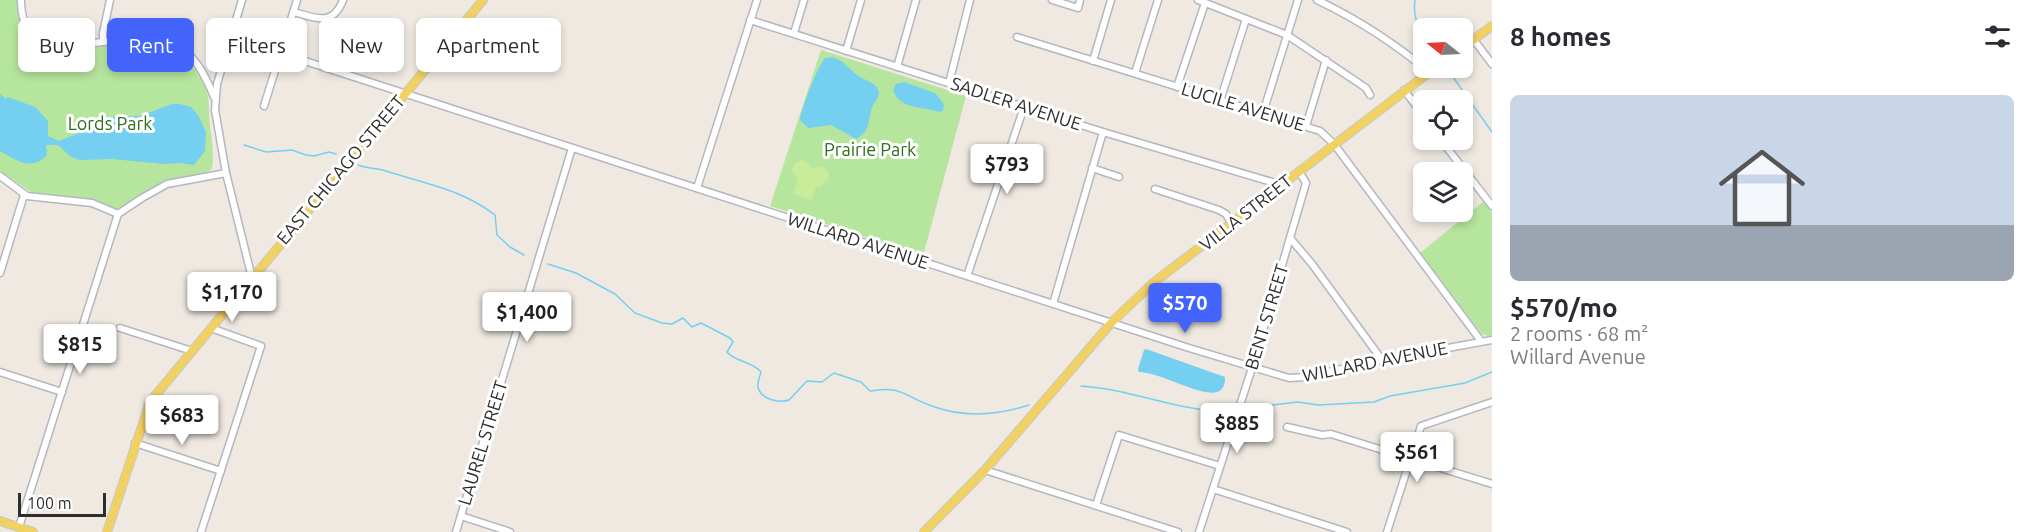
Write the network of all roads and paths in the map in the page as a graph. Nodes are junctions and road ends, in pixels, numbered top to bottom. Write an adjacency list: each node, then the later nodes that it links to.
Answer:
1 (21, 0): 29 (street)
2 (110, 0): 29 (street)
3 (242, 0): 20 (street)
4 (297, 0): 19 (street)
5 (343, 0): 19 (street)
6 (483, 0): 44 (main road, EAST CHICAGO STREET)
7 (757, 0): 23 (street)
8 (804, 0): 25 (street)
9 (861, 0): 30 (street)
10 (916, 0): 36 (street)
11 (970, 0): 41 (street)
12 (1052, 0): 13 (street)
13 (1080, 0)
14 (1111, 0): 34 (street)
15 (1158, 0): 39 (street)
16 (1298, 0): 26 (street)
17 (1317, 0): 31 (street)
18 (1201, 1): 22 (street); 42 (street)
19 (294, 12): 21 (street)
20 (237, 18)
21 (292, 18)
22 (1246, 19): 26 (street); 47 (street)
23 (750, 20): 25 (street, SADLER AVENUE); 63 (street)
24 (1492, 26): 28 (main road)
25 (794, 33): 30 (street, SADLER AVENUE)
26 (1287, 36): 32 (street); 51 (street)
27 (1017, 37): 34 (street, LUCILE AVENUE)
28 (1474, 40): 35 (street)
29 (103, 42): 46 (street)
30 (846, 51): 36 (street, SADLER AVENUE)
31 (1413, 57)
32 (1326, 60): 45 (street); 52 (street)
33 (307, 61): 44 (street, WILLARD AVENUE)
34 (1093, 61): 39 (street, LUCILE AVENUE)
35 (1492, 64)
36 (897, 67): 41 (street, SADLER AVENUE)
37 (221, 72): 46 (street)
38 (276, 72): 49 (street)
39 (1134, 73): 42 (street, LUCILE AVENUE)
40 (1421, 78): 43 (main road, VILLA STREET)
41 (949, 83): 50 (street, SADLER AVENUE)
42 (1177, 87): 47 (street, LUCILE AVENUE)
43 (1404, 90): 48 (street); 54 (main road, VILLA STREET)
44 (406, 94): 55 (street, WILLARD AVENUE); 72 (main road, EAST CHICAGO STREET)
45 (1370, 95)
46 (215, 100): 59 (street)
47 (1220, 101): 51 (street, LUCILE AVENUE)
48 (1413, 102)
49 (264, 106)
50 (1024, 107): 53 (street, SADLER AVENUE); 71 (street)
51 (1263, 113): 52 (street, LUCILE AVENUE)
52 (1306, 126): 54 (street, LUCILE AVENUE)
53 (1103, 132): 57 (street); 62 (street, SADLER AVENUE)
54 (1334, 144): 58 (main road, VILLA STREET); 78 (street, LUCILE AVENUE)
55 (573, 148): 63 (street, WILLARD AVENUE); 94 (street, LAUREL STREET)
56 (1449, 150): 66 (street)
57 (1092, 168): 61 (street); 73 (street)
58 (1299, 171): 62 (main road, VILLA STREET); 69 (street, BENT STREET)
59 (226, 173): 67 (street); 72 (street)
60 (0, 176): 65 (street)
61 (1119, 177)
62 (1282, 185): 68 (main road, VILLA STREET)
63 (697, 188): 71 (street, WILLARD AVENUE)
64 (1155, 189): 68 (street)
65 (24, 195): 67 (street); 70 (street)
66 (1492, 206)
67 (118, 214): 83 (street)
68 (1232, 224): 74 (main road, VILLA STREET)
69 (1290, 238): 80 (street); 81 (street, BENT STREET)
70 (0, 273)
71 (968, 276): 73 (street, WILLARD AVENUE)
72 (252, 278): 76 (main road, EAST CHICAGO STREET)
73 (1053, 304): 74 (street, WILLARD AVENUE)
74 (1112, 322): 81 (street, WILLARD AVENUE); 89 (main road, VILLA STREET)
75 (120, 328): 79 (street)
76 (211, 328): 79 (main road, EAST CHICAGO STREET); 90 (street)
77 (1492, 340): 78 (street, WILLARD AVENUE)
78 (1481, 341): 80 (street, WILLARD AVENUE)
79 (192, 351): 86 (main road, EAST CHICAGO STREET)
80 (1382, 360): 81 (street, WILLARD AVENUE)
81 (1251, 368): 88 (street, BENT STREET)
82 (0, 372): 83 (street)
83 (62, 392): 96 (street)
84 (1492, 402): 87 (street)
85 (1287, 427): 87 (street)
86 (135, 443): 90 (street); 99 (main road, EAST CHICAGO STREET)
87 (1412, 458): 91 (street); 107 (street)
88 (1220, 466): 92 (street, BENT STREET); 93 (street)
89 (985, 470): 93 (street); 97 (main road, VILLA STREET)
90 (221, 471): 100 (street)
91 (1492, 483)
92 (1213, 489): 105 (street, BENT STREET); 106 (street)
93 (1096, 505): 104 (street)
94 (461, 516): 101 (street, LAUREL STREET); 102 (street)
95 (0, 521): 96 (main road)
96 (18, 527): 98 (main road)
97 (932, 528): 103 (main road, VILLA STREET)
98 (33, 532)
99 (107, 532)
100 (201, 532)
101 (456, 532)
102 (510, 532)
103 (924, 532)
104 (1178, 532)
105 (1198, 532)
106 (1347, 532)
107 (1387, 532)

